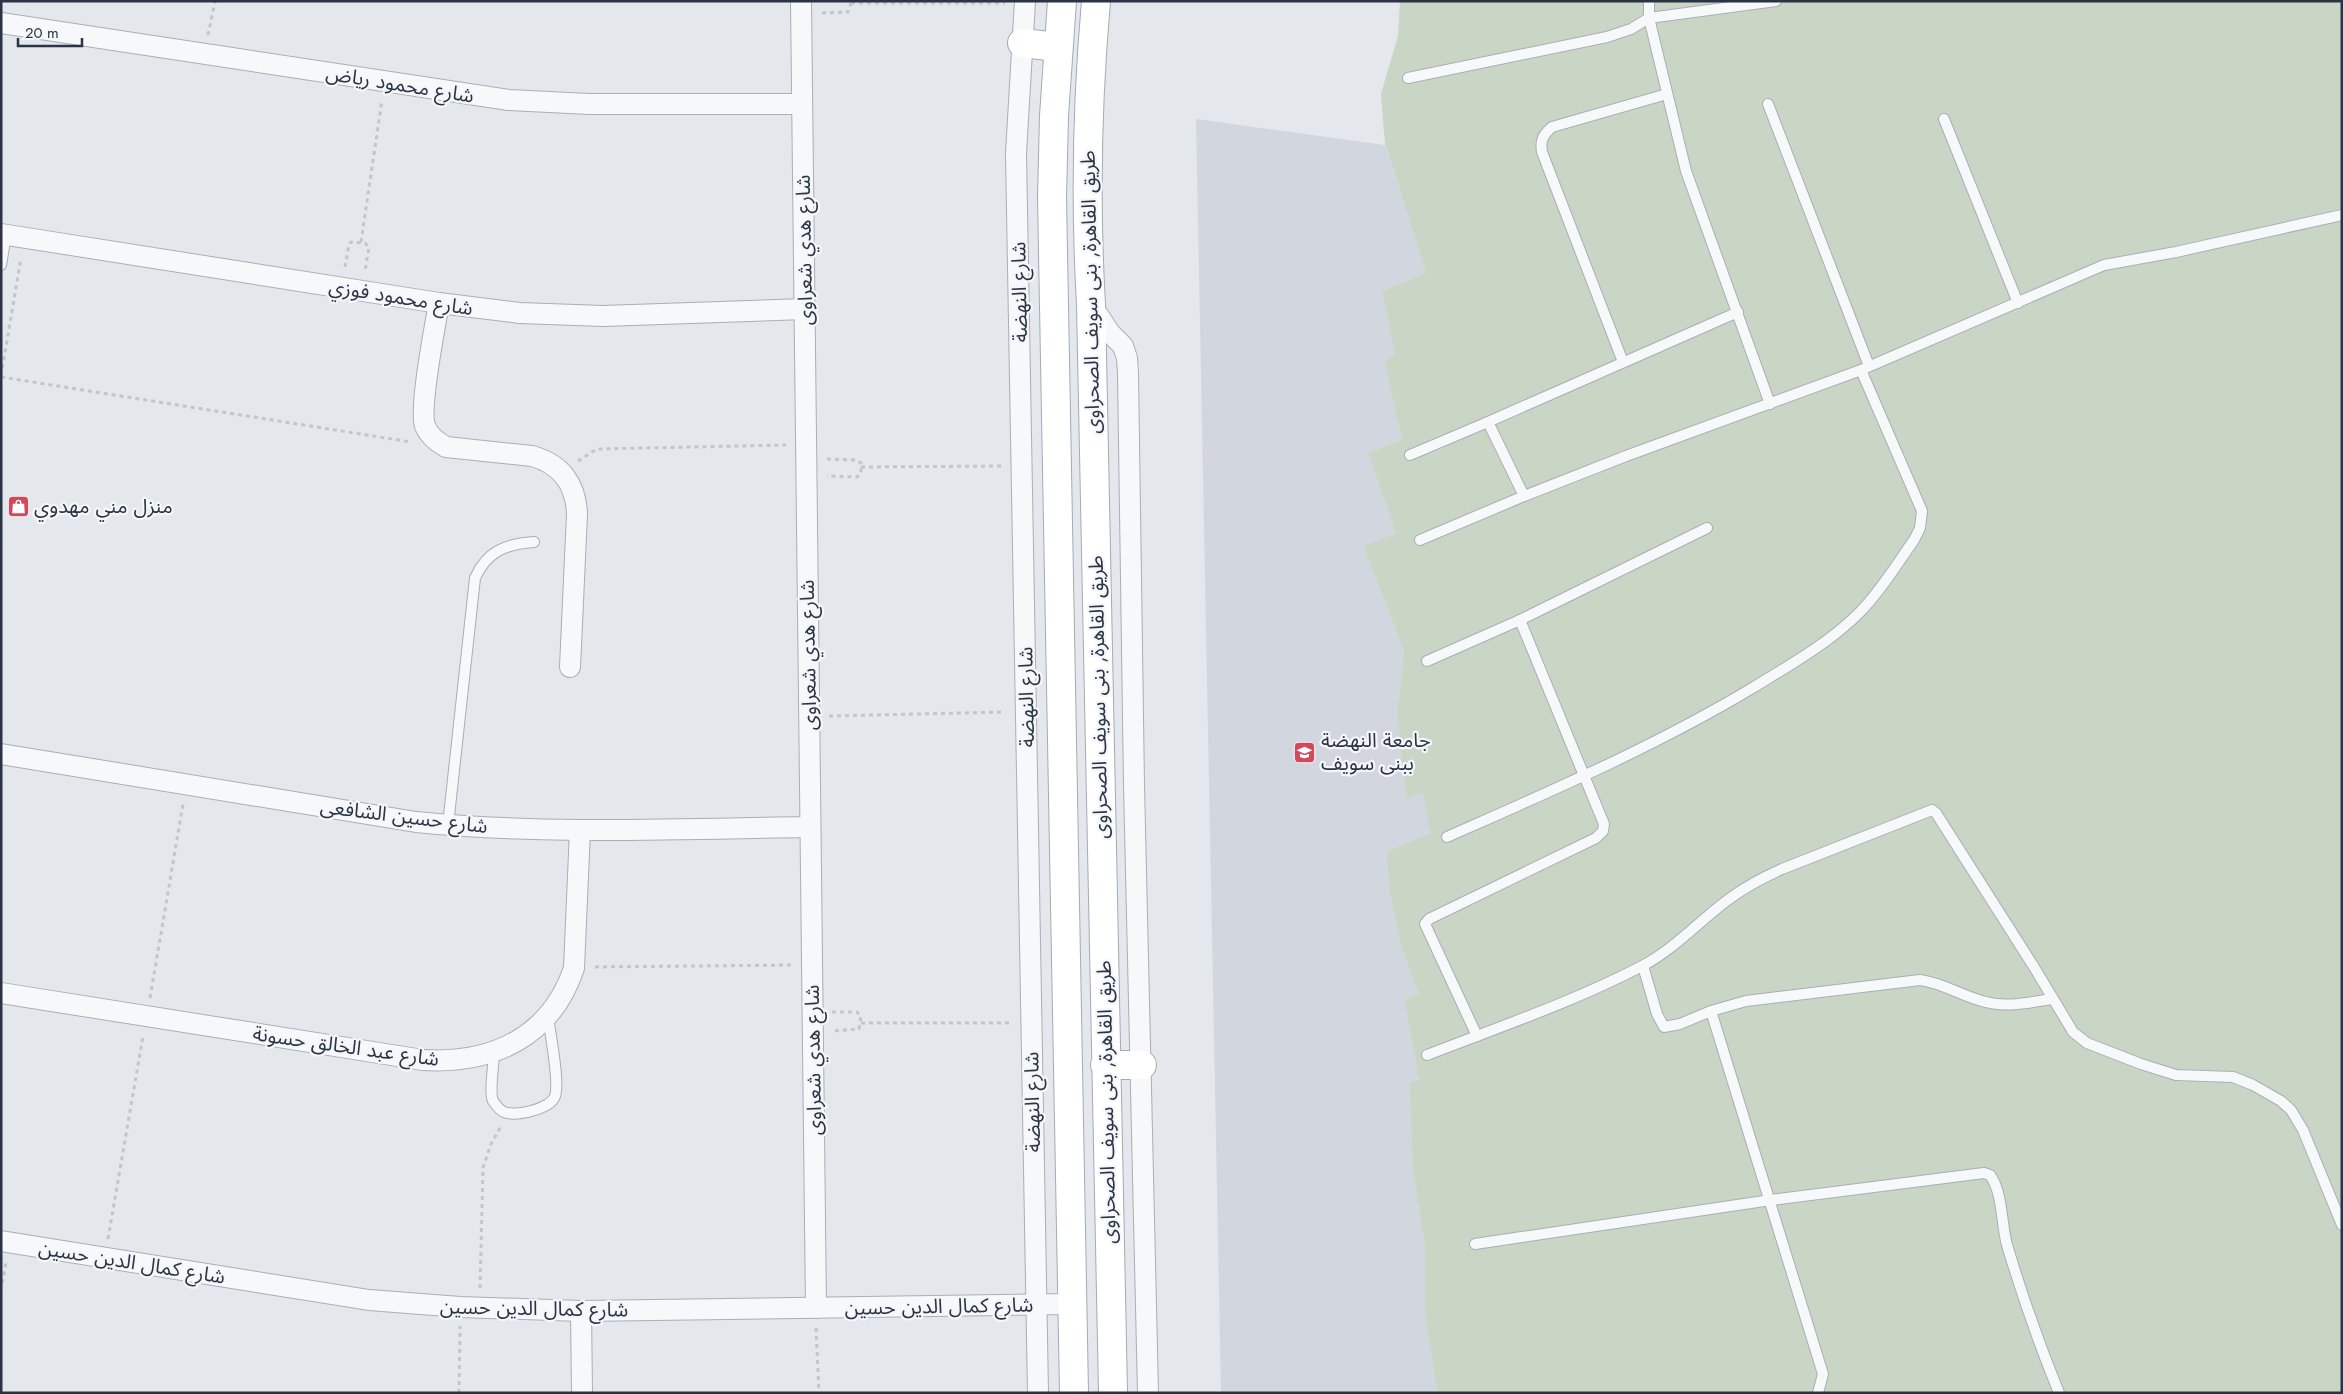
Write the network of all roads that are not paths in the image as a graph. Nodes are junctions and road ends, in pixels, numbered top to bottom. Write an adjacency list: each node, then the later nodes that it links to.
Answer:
1 (1062, 1): 10 (main road, طريق القاهرة, بنى سويف الصحراوى)
2 (1096, 1): 21 (main road, طريق القاهرة, بنى سويف الصحراوى)
3 (1649, 1): 7 (lane)
4 (1776, 1): 7 (lane)
5 (1025, 2): 9 (street, شارع النهضة)
6 (801, 7): 13 (street, شارع هدي شعراوى)
7 (1649, 18): 11 (lane); 12 (lane)
8 (1, 22): 13 (street, شارع محمود رياض)
9 (1022, 43): 10 (main road); 58 (street, شارع النهضة)
10 (1058, 47): 28 (main road, طريق القاهرة, بنى سويف الصحراوى)
11 (1408, 78)
12 (1667, 94): 23 (lane); 24 (lane)
13 (802, 104): 22 (street, شارع هدي شعراوى)
14 (1768, 104): 25 (lane)
15 (1944, 119): 20 (lane)
16 (2342, 215): 20 (lane)
17 (10, 236): 18 (lane); 19 (street, شارع محمود فوزي)
18 (1, 265)
19 (439, 303): 22 (street, شارع محمود فوزي); 37 (street)
20 (2018, 303): 25 (lane)
21 (1091, 304): 29 (main road, طريق القاهرة, بنى سويف الصحراوى); 53 (street)
22 (805, 309): 41 (street, شارع هدي شعراوى)
23 (1738, 312): 24 (lane); 26 (lane)
24 (1624, 362): 27 (lane)
25 (1865, 368): 26 (lane); 39 (lane)
26 (1770, 404): 31 (lane)
27 (1488, 422): 30 (lane); 31 (lane)
28 (1056, 452): 29 (main road); 59 (main road, طريق القاهرة, بنى سويف الصحراوى)
29 (1093, 452): 52 (main road, طريق القاهرة, بنى سويف الصحراوى)
30 (1410, 454)
31 (1524, 496): 33 (lane)
32 (1707, 528): 35 (lane)
33 (1420, 540)
34 (534, 542): 40 (lane)
35 (1520, 620): 36 (lane); 39 (lane)
36 (1427, 661)
37 (570, 667)
38 (1, 754): 40 (street, شارع حسين الشافعى)
39 (1584, 777): 43 (lane); 49 (lane)
40 (448, 825): 42 (street, شارع حسين الشافعى)
41 (810, 827): 42 (street, شارع حسين الشافعى); 60 (street, شارع هدي شعراوى)
42 (580, 830): 48 (street, شارع عبد الخالق حسونة)
43 (1447, 837)
44 (1642, 966): 46 (lane); 47 (lane); 49 (lane)
45 (1, 992): 50 (street, شارع عبد الخالق حسونة)
46 (2052, 1000): 47 (lane); 55 (lane)
47 (1711, 1011): 54 (lane)
48 (548, 1016): 50 (street, شارع عبد الخالق حسونة); 50 (lane)
49 (1477, 1036): 51 (lane)
50 (494, 1052)
51 (1427, 1055)
52 (1105, 1065): 53 (main road); 65 (main road, طريق القاهرة, بنى سويف الصحراوى)
53 (1142, 1065): 66 (street)
54 (1770, 1200): 57 (lane); 67 (lane); 68 (lane)
55 (2342, 1226)
56 (6, 1241): 61 (street, شارع كمال الدين حسين)
57 (1475, 1244)
58 (1035, 1304): 59 (street, شارع كمال الدين حسين); 60 (street, شارع كمال الدين حسين); 63 (street, شارع النهضة)
59 (1071, 1304): 64 (main road, طريق القاهرة, بنى سويف الصحراوى)
60 (816, 1308): 61 (street, شارع كمال الدين حسين)
61 (581, 1312): 62 (street)
62 (582, 1393)
63 (1038, 1393)
64 (1074, 1393)
65 (1113, 1393)
66 (1148, 1393)
67 (1818, 1393)
68 (2059, 1393)

